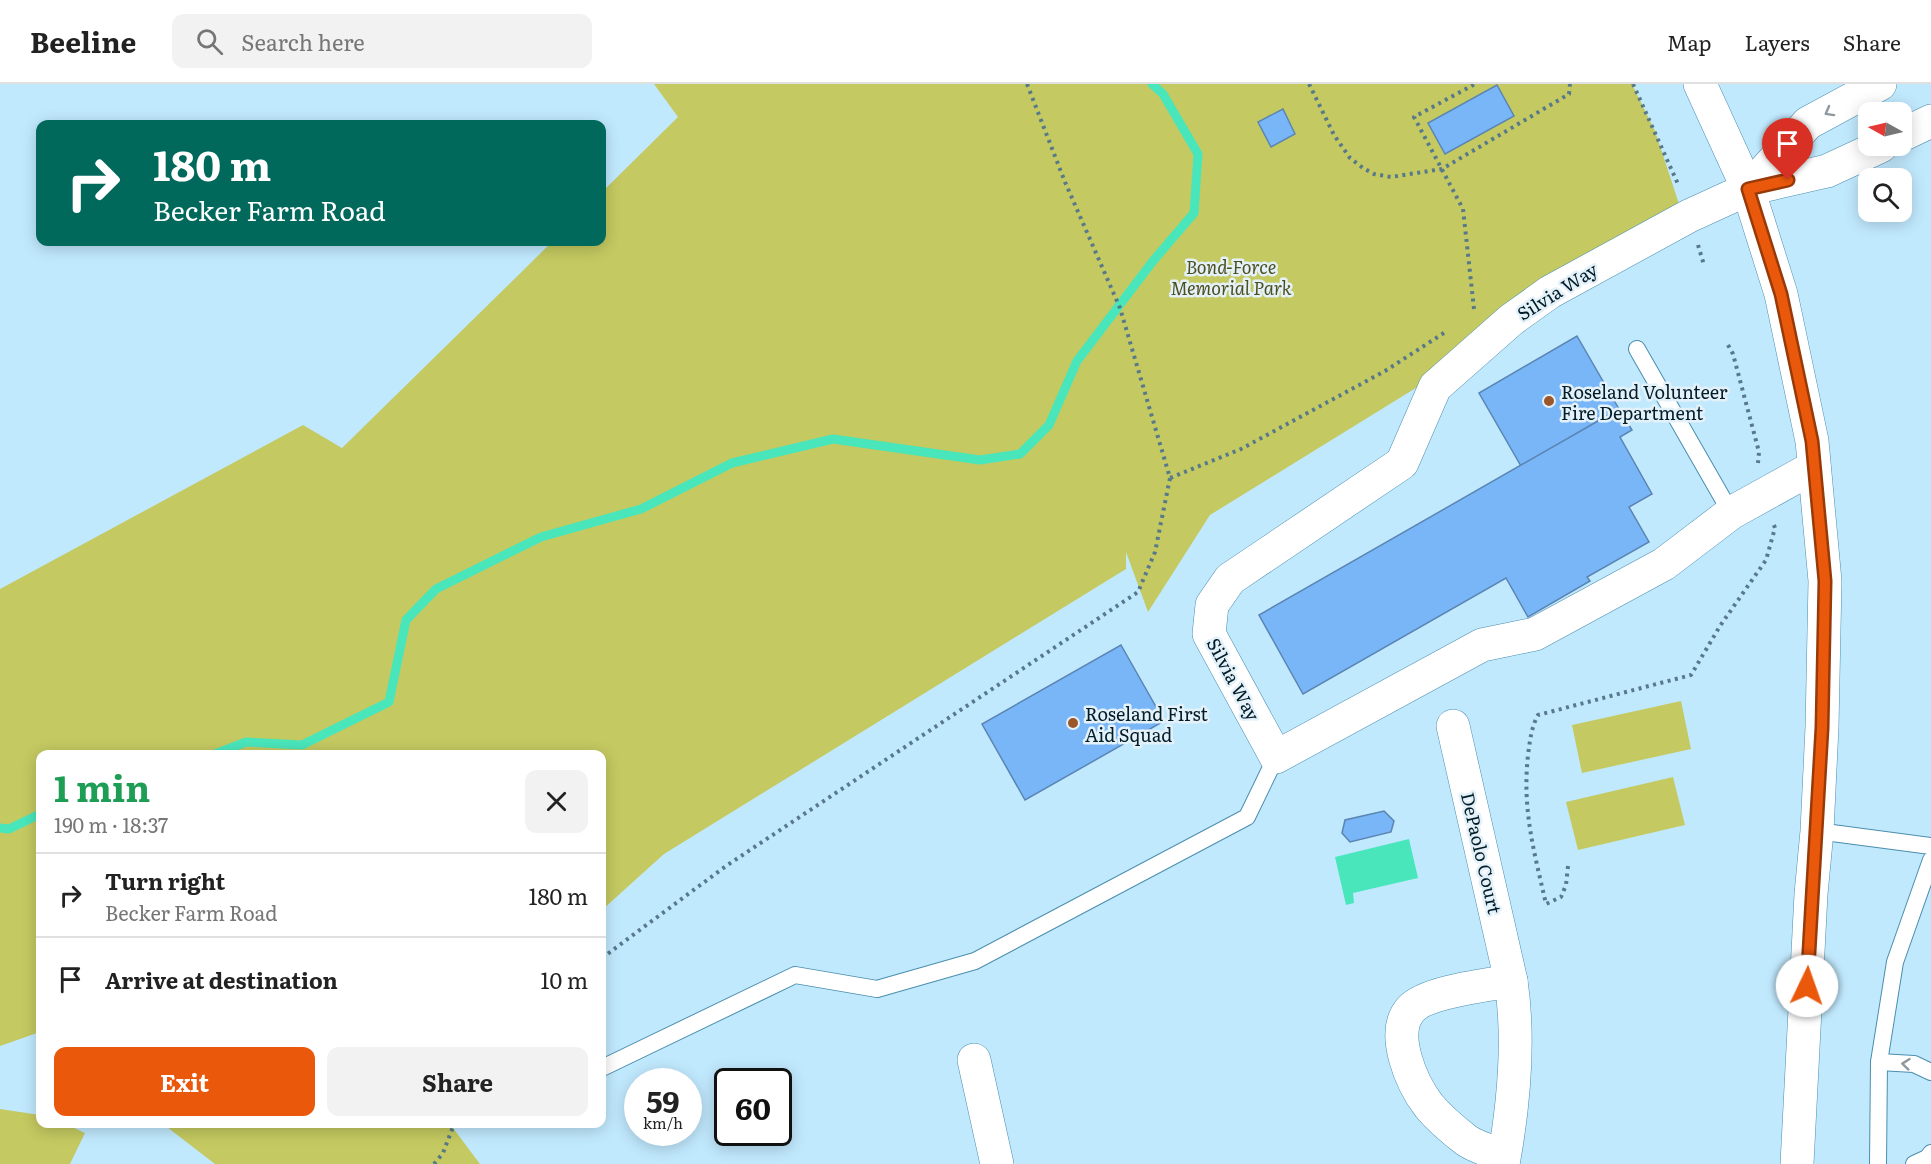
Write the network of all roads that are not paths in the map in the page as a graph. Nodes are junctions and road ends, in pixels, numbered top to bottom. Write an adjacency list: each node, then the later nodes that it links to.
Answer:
1 (1700, 84): 6 (street)
2 (1880, 84): 6 (street, one-way to 6)
3 (1931, 121): 4 (street)
4 (1912, 130)
5 (1859, 156): 6 (street)
6 (1748, 189): 8 (street); 11 (street, Silvia Way)
7 (1637, 350): 9 (lane)
8 (1814, 467): 9 (street); 12 (street)
9 (1731, 513): 11 (street)
10 (1453, 726): 15 (street, DePaolo Court)
11 (1276, 757): 18 (lane)
12 (1817, 831): 13 (lane); 23 (street)
13 (1931, 846)
14 (1931, 860): 17 (lane)
15 (1511, 981): 21 (street, DePaolo Court); 21 (street, DePaolo Court)
16 (974, 1060): 22 (street)
17 (1879, 1062): 19 (lane, one-way to 17); 24 (lane)
18 (606, 1066)
19 (1931, 1072)
20 (1931, 1153): 25 (lane)
21 (1503, 1160)
22 (997, 1164)
23 (1797, 1164)
24 (1878, 1164)
25 (1914, 1164)

